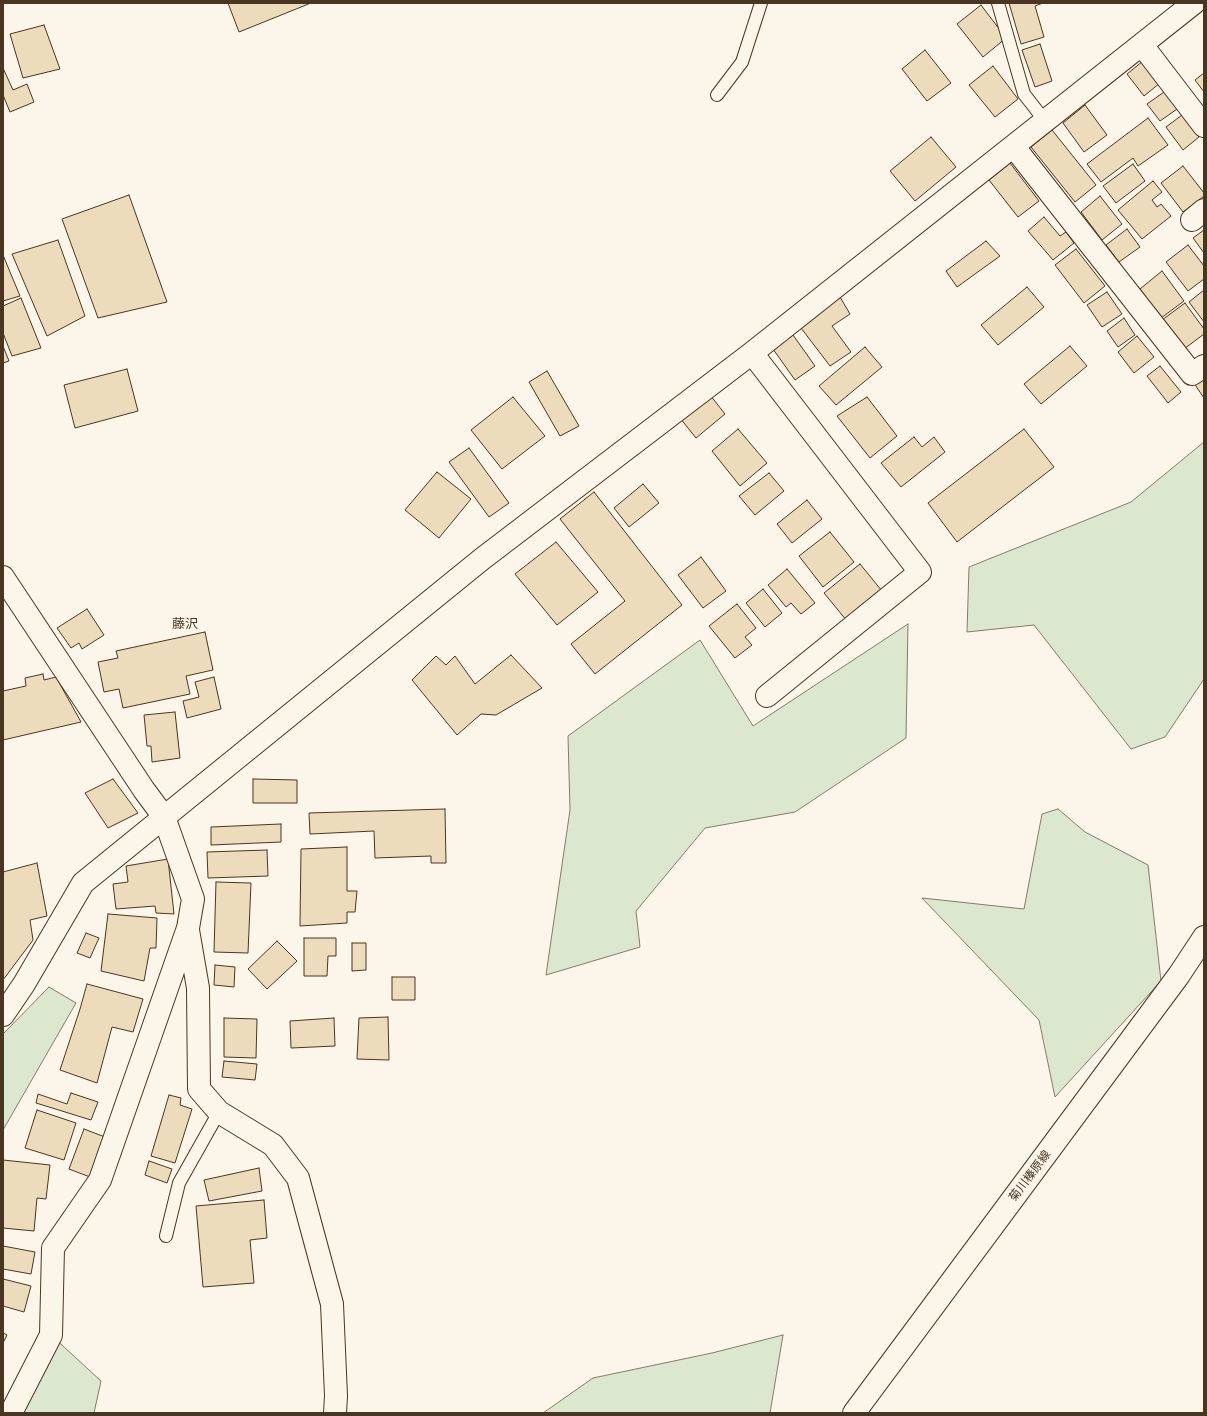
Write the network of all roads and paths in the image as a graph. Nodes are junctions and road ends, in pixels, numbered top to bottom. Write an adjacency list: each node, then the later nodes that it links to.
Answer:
1 (761, 3): 5 (lane)
2 (998, 3): 6 (lane)
3 (1194, 3): 4 (street)
4 (1142, 45): 6 (street); 7 (street)
5 (717, 94)
6 (1045, 121): 8 (street)
7 (1204, 126)
8 (1014, 146): 9 (street); 10 (street)
9 (752, 353): 12 (street); 13 (street)
10 (1204, 366)
11 (3, 577): 13 (street)
12 (767, 696)
13 (164, 817): 14 (street); 16 (street)
14 (188, 928): 17 (street); 19 (street)
15 (1204, 937): 21 (street, 菊川榛原線)
16 (3, 1015)
17 (219, 1112): 18 (lane); 20 (street)
18 (166, 1236)
19 (11, 1413)
20 (336, 1413)
21 (854, 1413)

